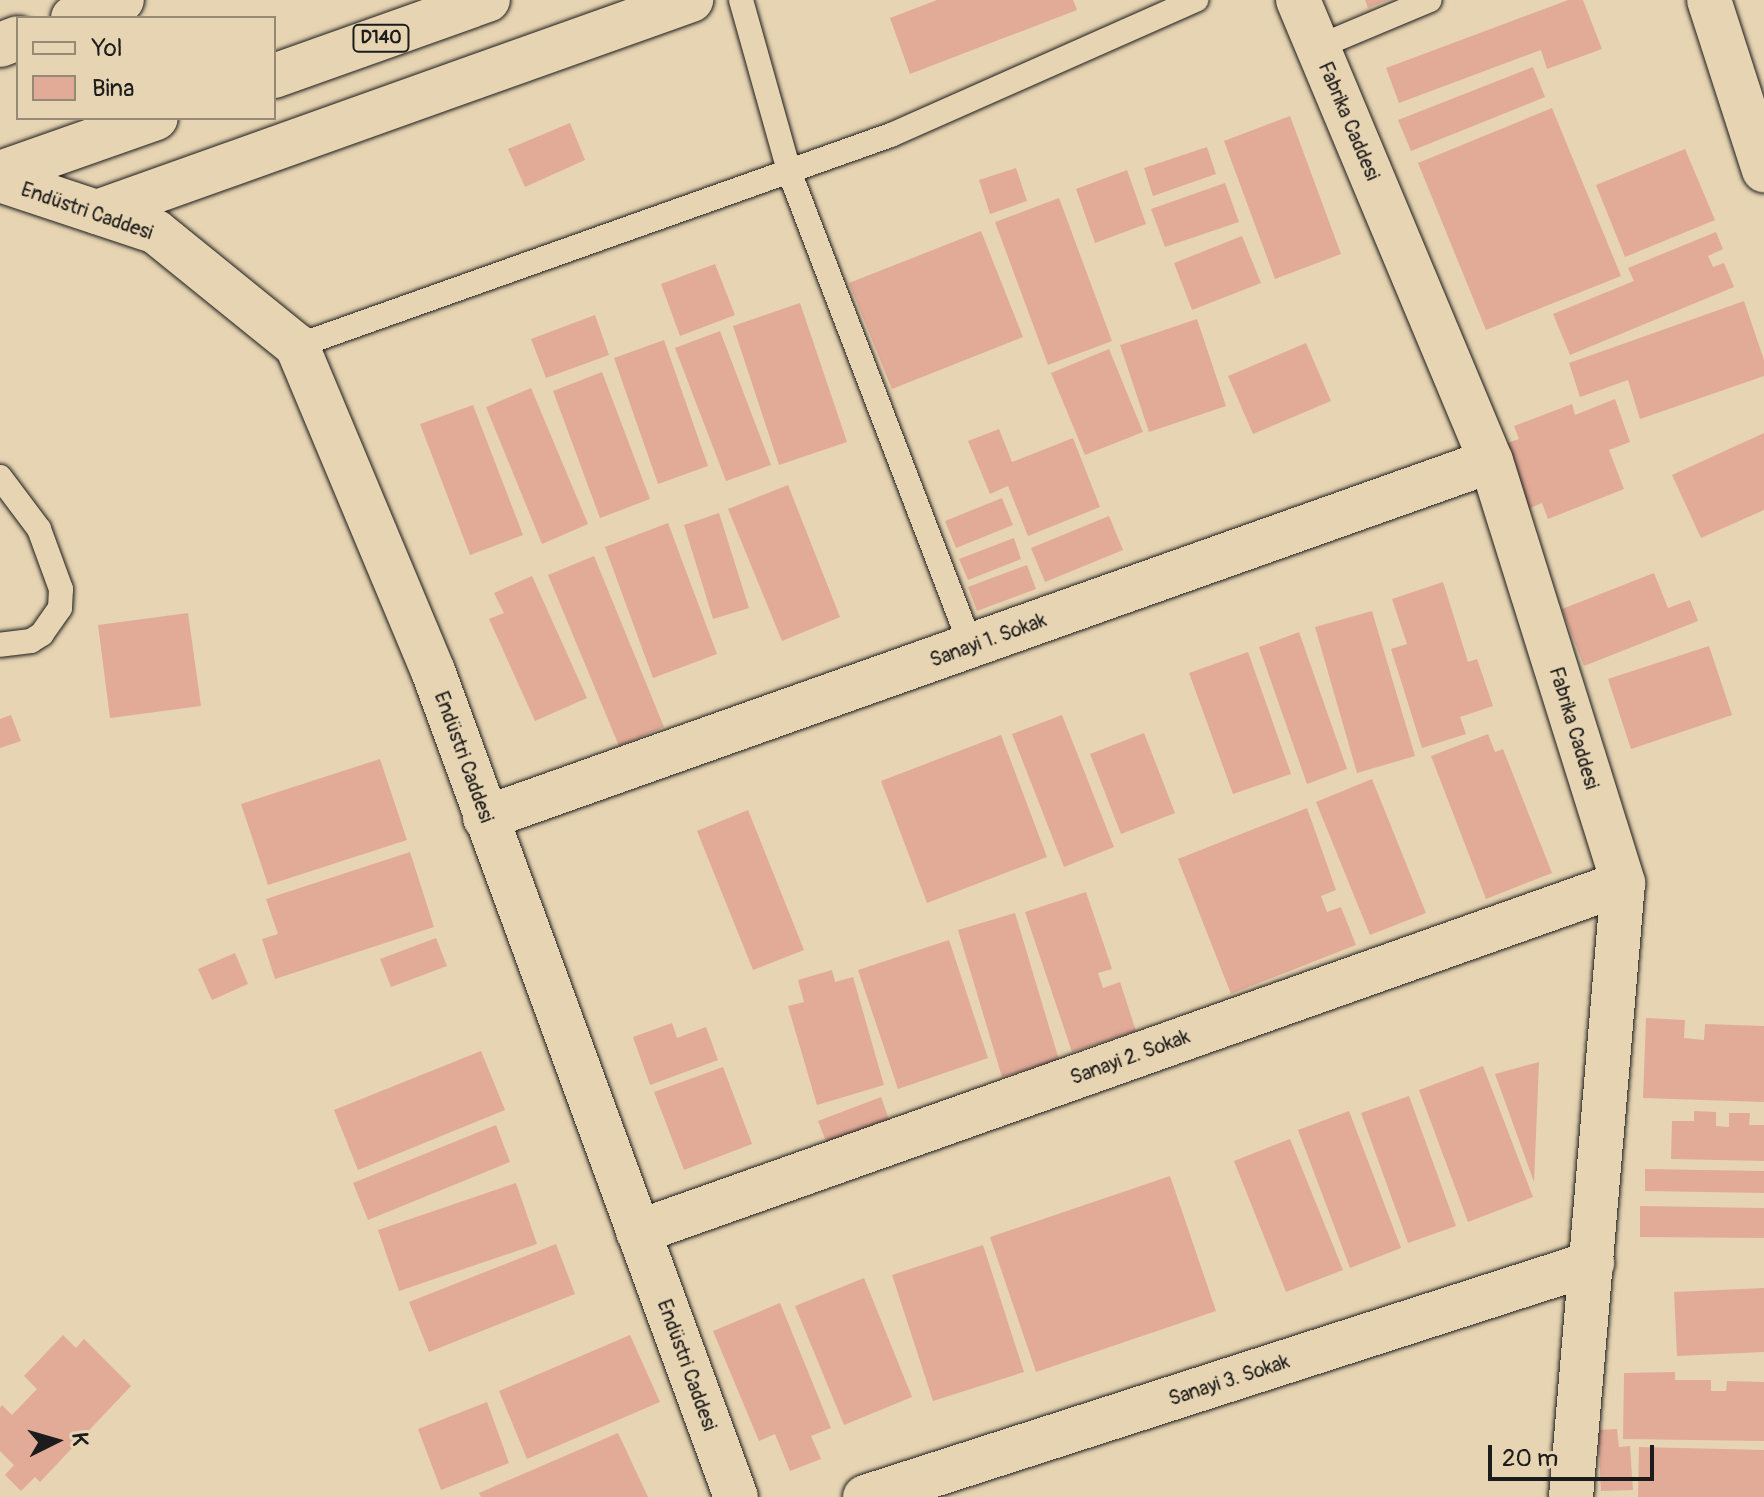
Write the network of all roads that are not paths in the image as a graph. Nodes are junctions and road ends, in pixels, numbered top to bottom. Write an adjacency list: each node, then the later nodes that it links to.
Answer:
1 (122, 0): 9 (street)
2 (488, 0): 11 (street, D140)
3 (691, 0): 17 (street)
4 (741, 0): 14 (lane)
5 (1196, 0): 14 (lane)
6 (1298, 0): 10 (street, Fabrika Caddesi)
7 (1430, 0): 10 (lane)
8 (1709, 0): 13 (street)
9 (78, 16)
10 (1318, 47): 19 (street, Fabrika Caddesi)
11 (276, 75)
12 (150, 120): 15 (street)
13 (1764, 170)
14 (789, 171): 18 (lane); 22 (lane)
15 (0, 173)
16 (0, 180): 17 (street, Endüstri Caddesi)
17 (97, 212): 18 (street, Endüstri Caddesi)
18 (297, 346): 23 (street, Endüstri Caddesi)
19 (1491, 461): 22 (street, Sanayi 1. Sokak); 24 (street, Fabrika Caddesi)
20 (0, 477): 21 (lane)
21 (0, 645)
22 (971, 646): 23 (street, Sanayi 1. Sokak)
23 (485, 818): 25 (street, Endüstri Caddesi)
24 (1623, 883): 25 (street, Sanayi 2. Sokak); 26 (street, Fabrika Caddesi)
25 (638, 1232): 27 (street, Endüstri Caddesi)
26 (1592, 1263): 28 (street, Sanayi 3. Sokak); 29 (street, Fabrika Caddesi)
27 (736, 1497)
28 (865, 1497)
29 (1571, 1497)

